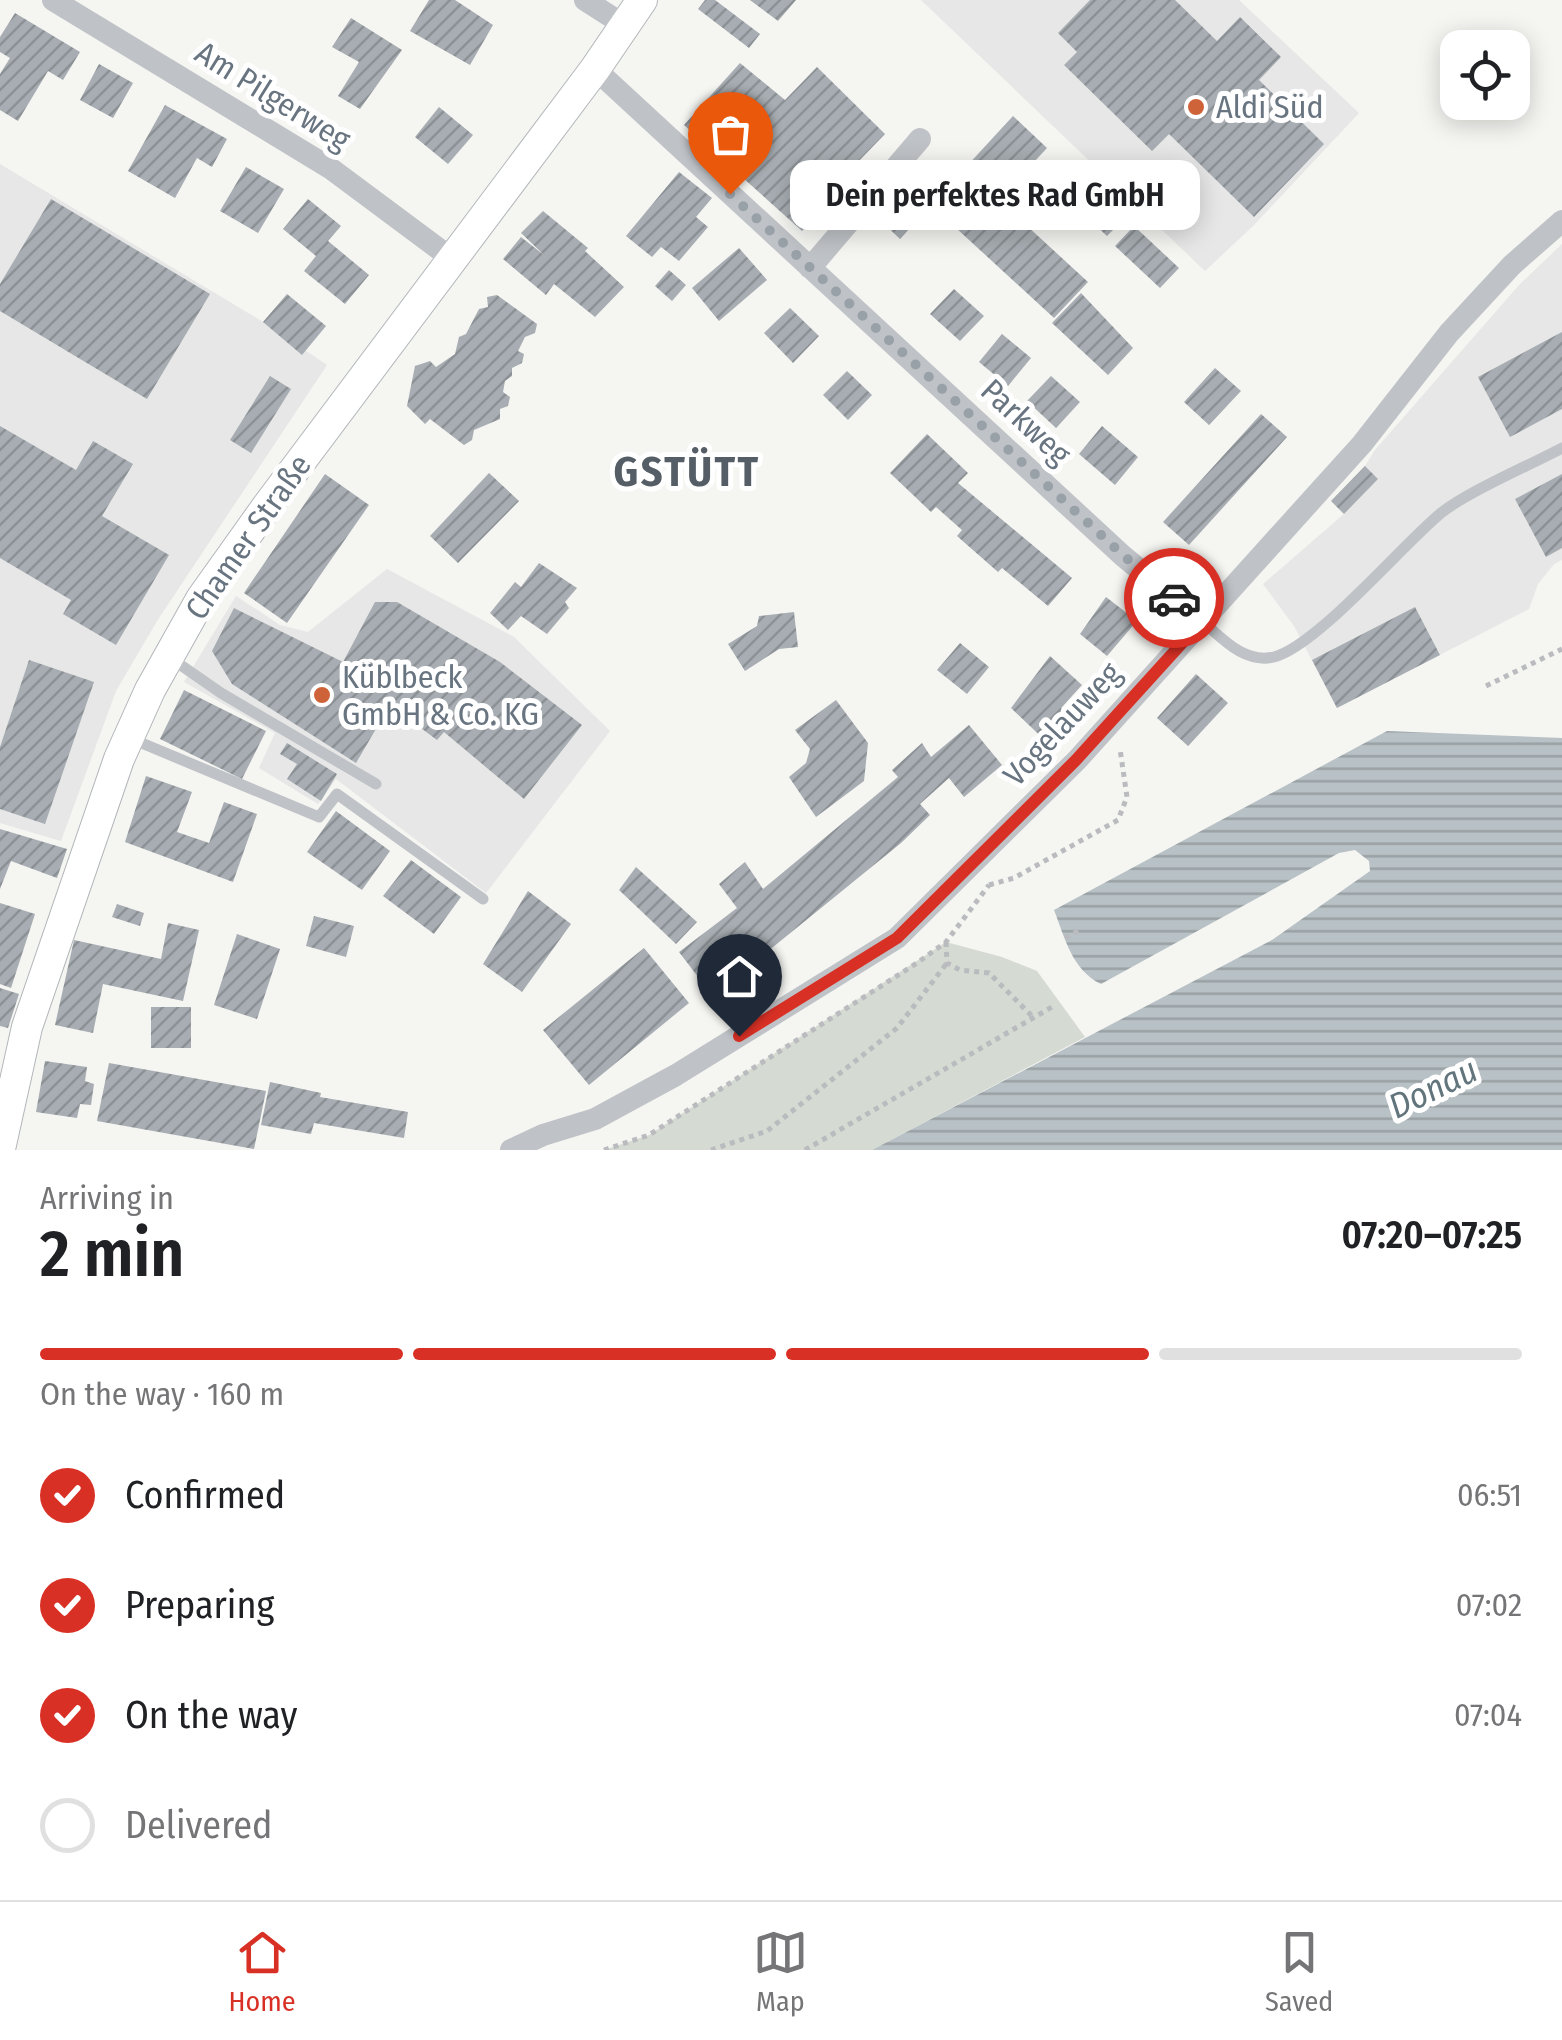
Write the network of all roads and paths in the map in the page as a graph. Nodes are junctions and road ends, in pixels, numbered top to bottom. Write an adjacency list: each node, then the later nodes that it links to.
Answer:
1 (54, 0): 8 (street, Am Pilgerweg)
2 (584, 0): 4 (street)
3 (642, 0): 4 (main road, Chamer Straße)
4 (624, 25): 5 (main road, Chamer Straße)
5 (595, 69): 8 (main road, Chamer Straße); 9 (street, Parkweg)
6 (920, 139): 9 (street)
7 (1562, 221): 11 (street, Vogelauweg)
8 (451, 258): 13 (main road, Chamer Straße)
9 (810, 268): 11 (street, Parkweg)
10 (1562, 448): 11 (lane)
11 (1202, 621): 15 (street, Vogelauweg)
12 (1562, 649): 14 (path)
13 (169, 656): 16 (main road, Chamer Straße); 17 (lane)
14 (1486, 686)
15 (1110, 723): 21 (path); 26 (street, Vogelauweg)
16 (128, 737): 18 (lane); 25 (main road, Chamer Straße)
17 (376, 784)
18 (483, 899)
19 (1080, 930): 20 (path)
20 (1065, 938)
21 (946, 942): 22 (path); 27 (path)
22 (947, 962): 24 (path); 28 (path)
23 (1052, 1007): 24 (path)
24 (1033, 1018): 29 (path)
25 (0, 1149)
26 (511, 1150)
27 (604, 1150)
28 (711, 1150)
29 (805, 1150)

